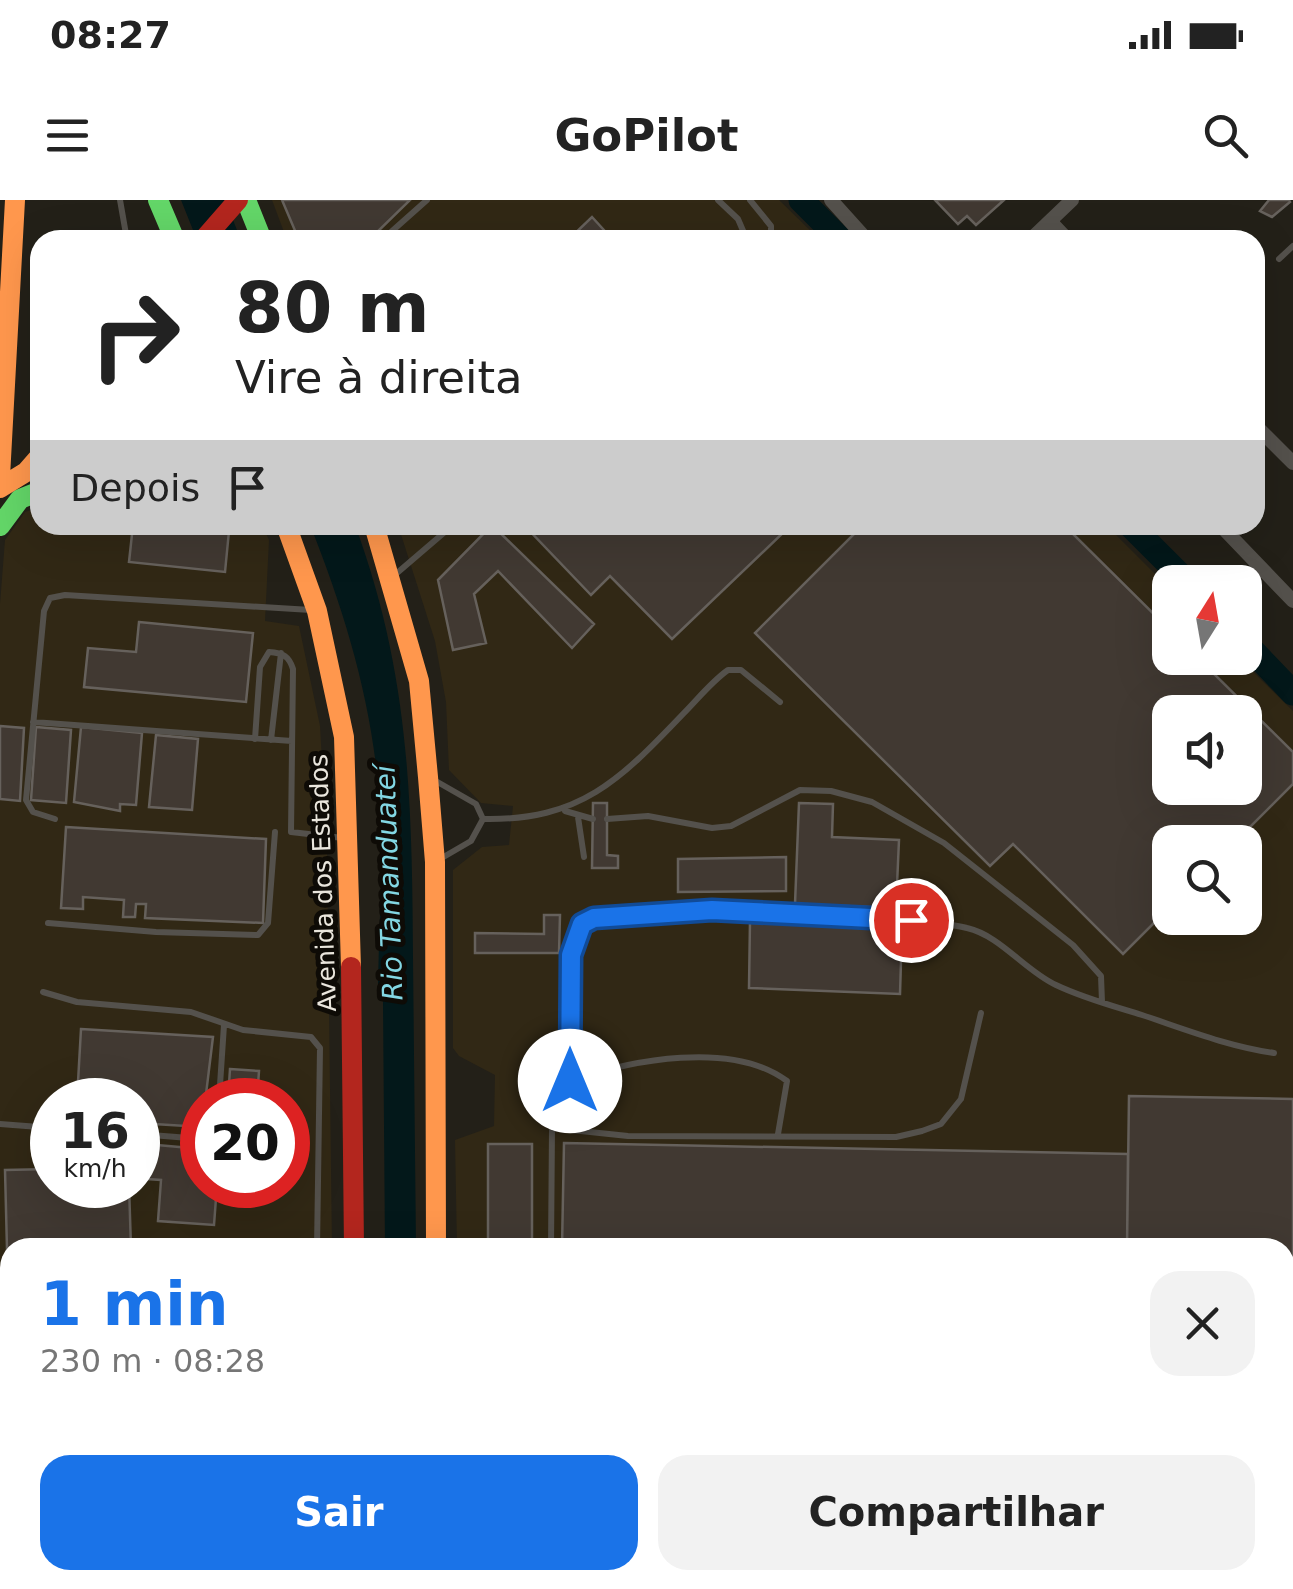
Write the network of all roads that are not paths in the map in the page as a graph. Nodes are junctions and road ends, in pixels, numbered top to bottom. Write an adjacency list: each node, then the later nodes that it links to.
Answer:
1 (16, 200): 24 (main road)
2 (120, 200): 11 (lane)
3 (158, 200): 12 (main road)
4 (426, 200): 15 (lane)
5 (718, 200): 16 (lane)
6 (750, 200): 17 (lane)
7 (831, 200): 18 (street)
8 (1072, 200): 10 (street)
9 (239, 202): 13 (main road); 14 (main road)
10 (1050, 221): 19 (street); 20 (street)
11 (125, 230)
12 (171, 230)
13 (212, 230)
14 (256, 230)
15 (393, 230)
16 (743, 230)
17 (770, 230)
18 (858, 230)
19 (1041, 230)
20 (1059, 230)
21 (1293, 246): 22 (lane)
22 (1278, 259)
23 (1265, 435): 26 (street)
24 (2, 455): 25 (main road); 28 (main road)
25 (30, 459)
26 (1293, 462)
27 (30, 465): 29 (main road)
28 (0, 477)
29 (0, 488)
30 (30, 494): 31 (main road)
31 (0, 526)
32 (290, 535): 38 (main road, Avenida dos Estados)
33 (377, 535): 36 (main road)
34 (442, 535): 36 (lane)
35 (1230, 535): 37 (street)
36 (392, 578): 45 (main road)
37 (1293, 601)
38 (318, 610): 41 (lane); 53 (main road, Avenida dos Estados)
39 (281, 653): 42 (lane); 43 (lane); 44 (lane)
40 (780, 702): 46 (lane)
41 (33, 722): 42 (lane); 49 (lane)
42 (255, 739): 43 (lane)
43 (271, 740): 44 (lane)
44 (292, 742): 53 (lane)
45 (428, 777): 50 (lane); 55 (main road)
46 (564, 811): 47 (lane); 50 (lane)
47 (578, 817): 51 (lane); 54 (lane)
48 (607, 818): 58 (lane)
49 (54, 819)
50 (483, 819): 55 (lane)
51 (593, 819)
52 (275, 832): 56 (lane)
53 (350, 839): 71 (main road, Avenida dos Estados)
54 (584, 857)
55 (434, 862): 72 (main road)
56 (48, 922)
57 (42, 992): 60 (lane)
58 (1102, 1002): 61 (lane); 63 (lane)
59 (981, 1012): 69 (lane)
60 (224, 1025): 62 (lane); 70 (lane)
61 (1274, 1053)
62 (220, 1078)
63 (570, 1081): 64 (lane); 69 (lane)
64 (544, 1092): 65 (lane); 68 (lane)
65 (533, 1097)
66 (0, 1124): 67 (lane)
67 (30, 1126)
68 (552, 1128): 69 (lane); 73 (lane)
69 (778, 1134)
70 (316, 1238)
71 (354, 1238)
72 (436, 1238)
73 (550, 1238)

